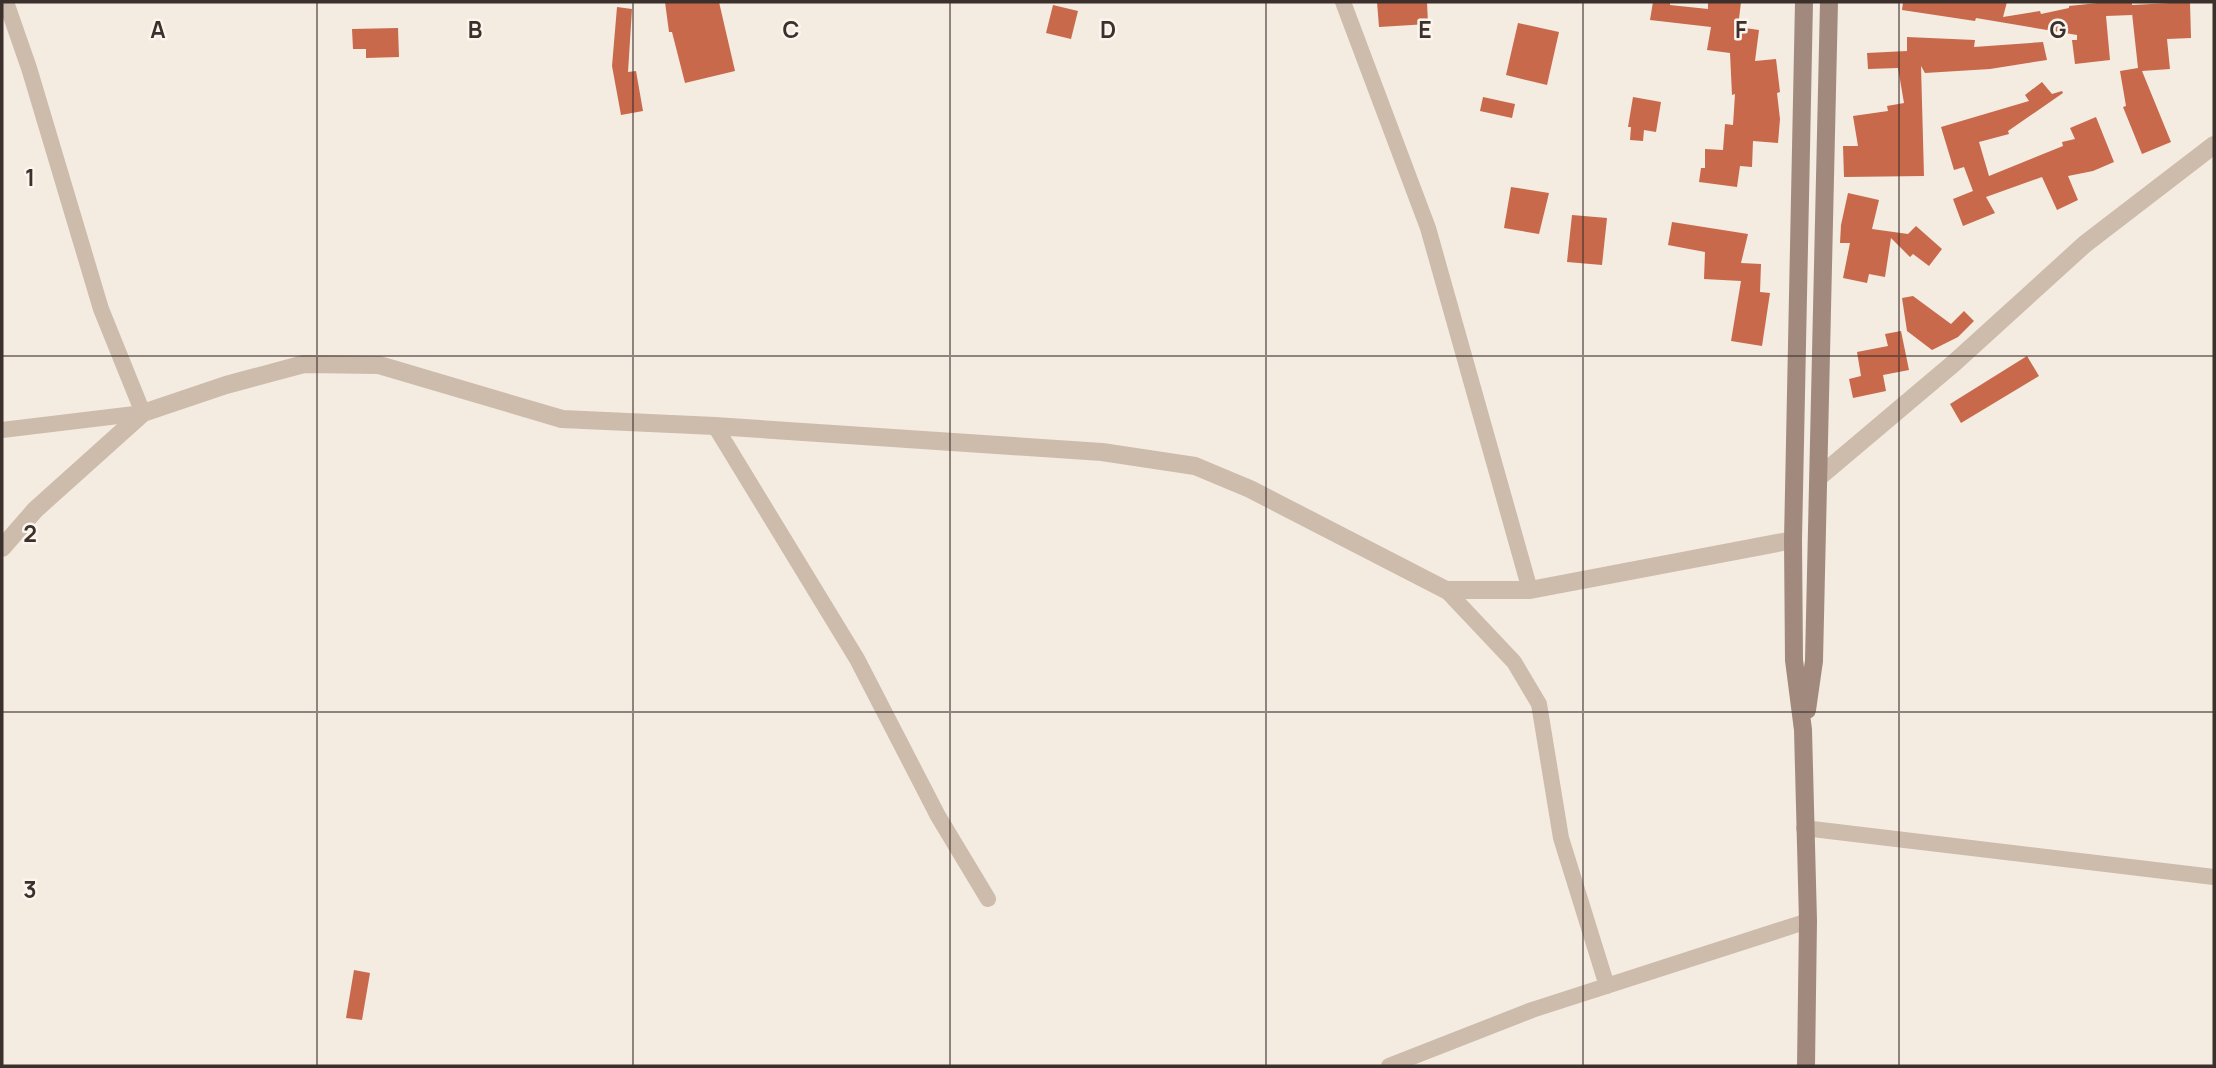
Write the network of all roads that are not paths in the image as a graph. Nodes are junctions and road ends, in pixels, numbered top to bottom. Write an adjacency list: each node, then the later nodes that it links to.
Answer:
1 (6, 2): 6 (street)
2 (1343, 2): 13 (street)
3 (1804, 2): 10 (main road)
4 (1829, 2): 9 (main road)
5 (2214, 145): 9 (street)
6 (143, 413): 7 (street); 8 (street); 11 (street)
7 (715, 426): 12 (street); 17 (street)
8 (2, 430)
9 (1819, 477): 14 (main road)
10 (1793, 540): 13 (street); 14 (main road)
11 (2, 548)
12 (1446, 590): 13 (street); 19 (street)
13 (1530, 590)
14 (1803, 730): 15 (main road)
15 (1804, 828): 16 (street); 18 (main road)
16 (2214, 877)
17 (988, 899)
18 (1808, 921): 19 (street); 21 (main road)
19 (1607, 986): 20 (street)
20 (1390, 1066)
21 (1806, 1066)

